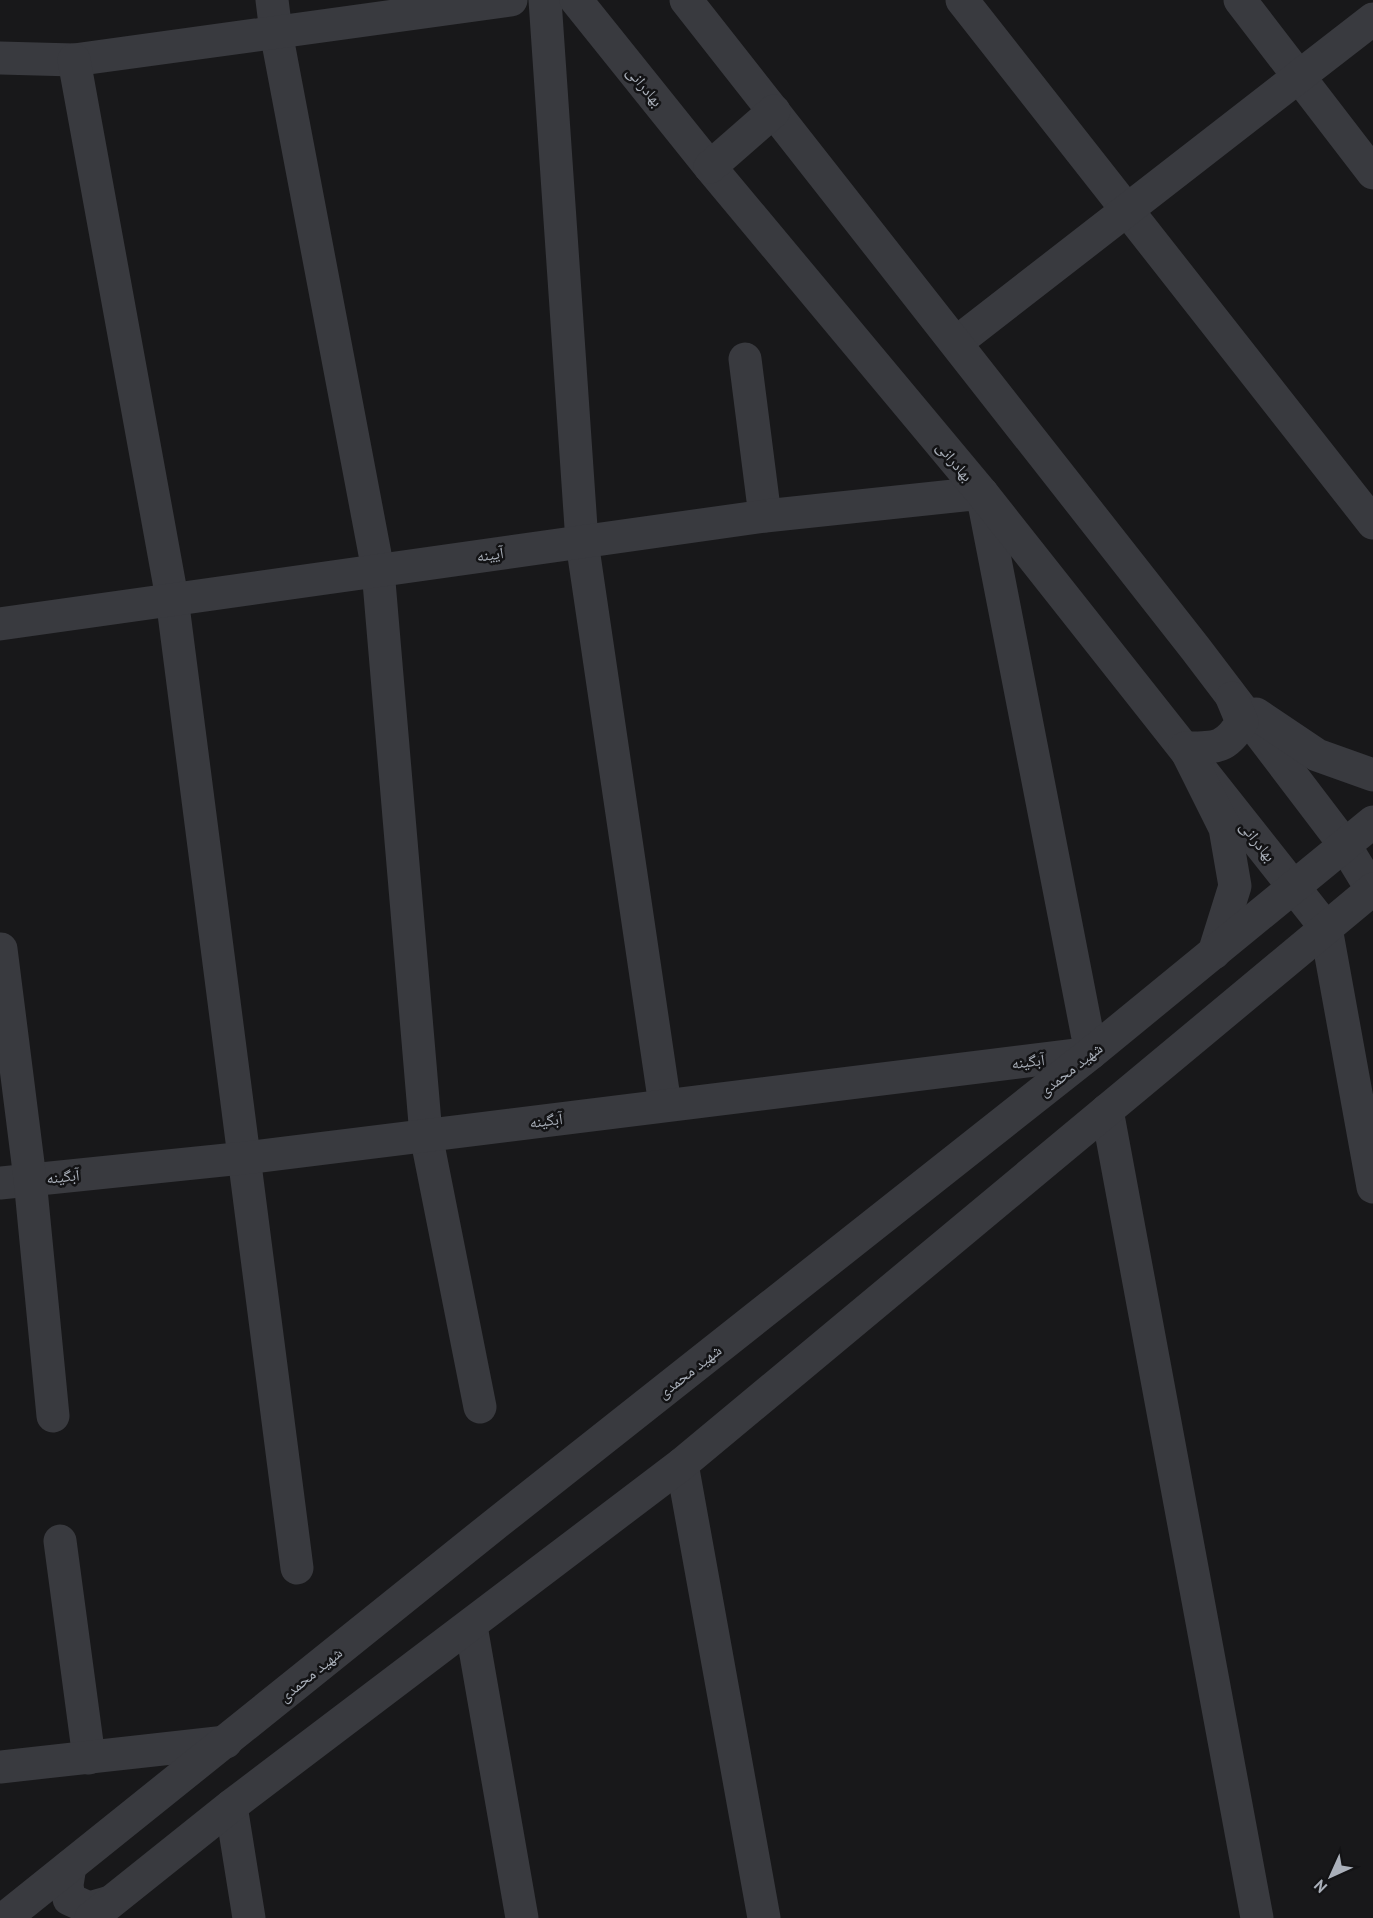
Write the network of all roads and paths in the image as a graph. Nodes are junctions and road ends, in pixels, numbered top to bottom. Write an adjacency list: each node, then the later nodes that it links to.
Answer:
1 (273, 0): 9 (street)
2 (511, 0): 9 (street)
3 (545, 0): 22 (street)
4 (686, 0): 13 (street)
5 (962, 0): 16 (street)
6 (1240, 0): 12 (street)
7 (573, 1): 14 (street, بهادرانی)
8 (1373, 19): 12 (street)
9 (276, 32): 11 (street); 23 (street)
10 (0, 58): 11 (street)
11 (74, 60): 24 (street)
12 (1300, 78): 15 (street); 16 (street)
13 (774, 111): 14 (street); 17 (street)
14 (710, 167): 19 (street, بهادرانی)
15 (1373, 173)
16 (1127, 211): 17 (street); 21 (street)
17 (957, 342): 26 (street)
18 (745, 359): 20 (street)
19 (982, 493): 20 (street, آیینه); 27 (street, بهادرانی); 36 (street)
20 (765, 516): 22 (street, آیینه)
21 (1373, 523)
22 (582, 542): 23 (street, آیینه); 37 (street)
23 (378, 570): 24 (street, آیینه); 39 (street)
24 (172, 598): 25 (street, آیینه); 40 (street)
25 (0, 624)
26 (1232, 698): 27 (street); 28 (street); 30 (street)
27 (1185, 748): 31 (street, بهادرانی); 35 (street)
28 (1373, 774)
29 (1373, 822): 30 (street, شهید محمدی)
30 (1344, 844): 31 (street, شهید محمدی); 32 (street)
31 (1295, 887): 33 (street, بهادرانی); 35 (street, شهید محمدی)
32 (1373, 891): 33 (street)
33 (1326, 928): 38 (street); 42 (street)
34 (1, 949): 41 (street)
35 (1214, 953): 36 (street, شهید محمدی)
36 (1091, 1053): 37 (street, آبگینه); 49 (street, شهید محمدی)
37 (665, 1105): 39 (street, آبگینه)
38 (1107, 1110): 45 (street); 59 (street)
39 (426, 1135): 40 (street, آبگینه); 43 (street)
40 (244, 1158): 41 (street, آبگینه); 47 (street)
41 (15, 1181): 44 (street)
42 (1373, 1187)
43 (480, 1407)
44 (53, 1416)
45 (682, 1464): 48 (street); 58 (street)
46 (60, 1541): 50 (street)
47 (297, 1568)
48 (471, 1626): 52 (street); 57 (street)
49 (226, 1742): 50 (street); 53 (street, شهید محمدی)
50 (89, 1758): 51 (street)
51 (0, 1767)
52 (231, 1806): 54 (street); 56 (street)
53 (70, 1866): 54 (street); 55 (street, شهید محمدی)
54 (100, 1910)
55 (5, 1918)
56 (249, 1918)
57 (522, 1918)
58 (764, 1918)
59 (1257, 1918)

